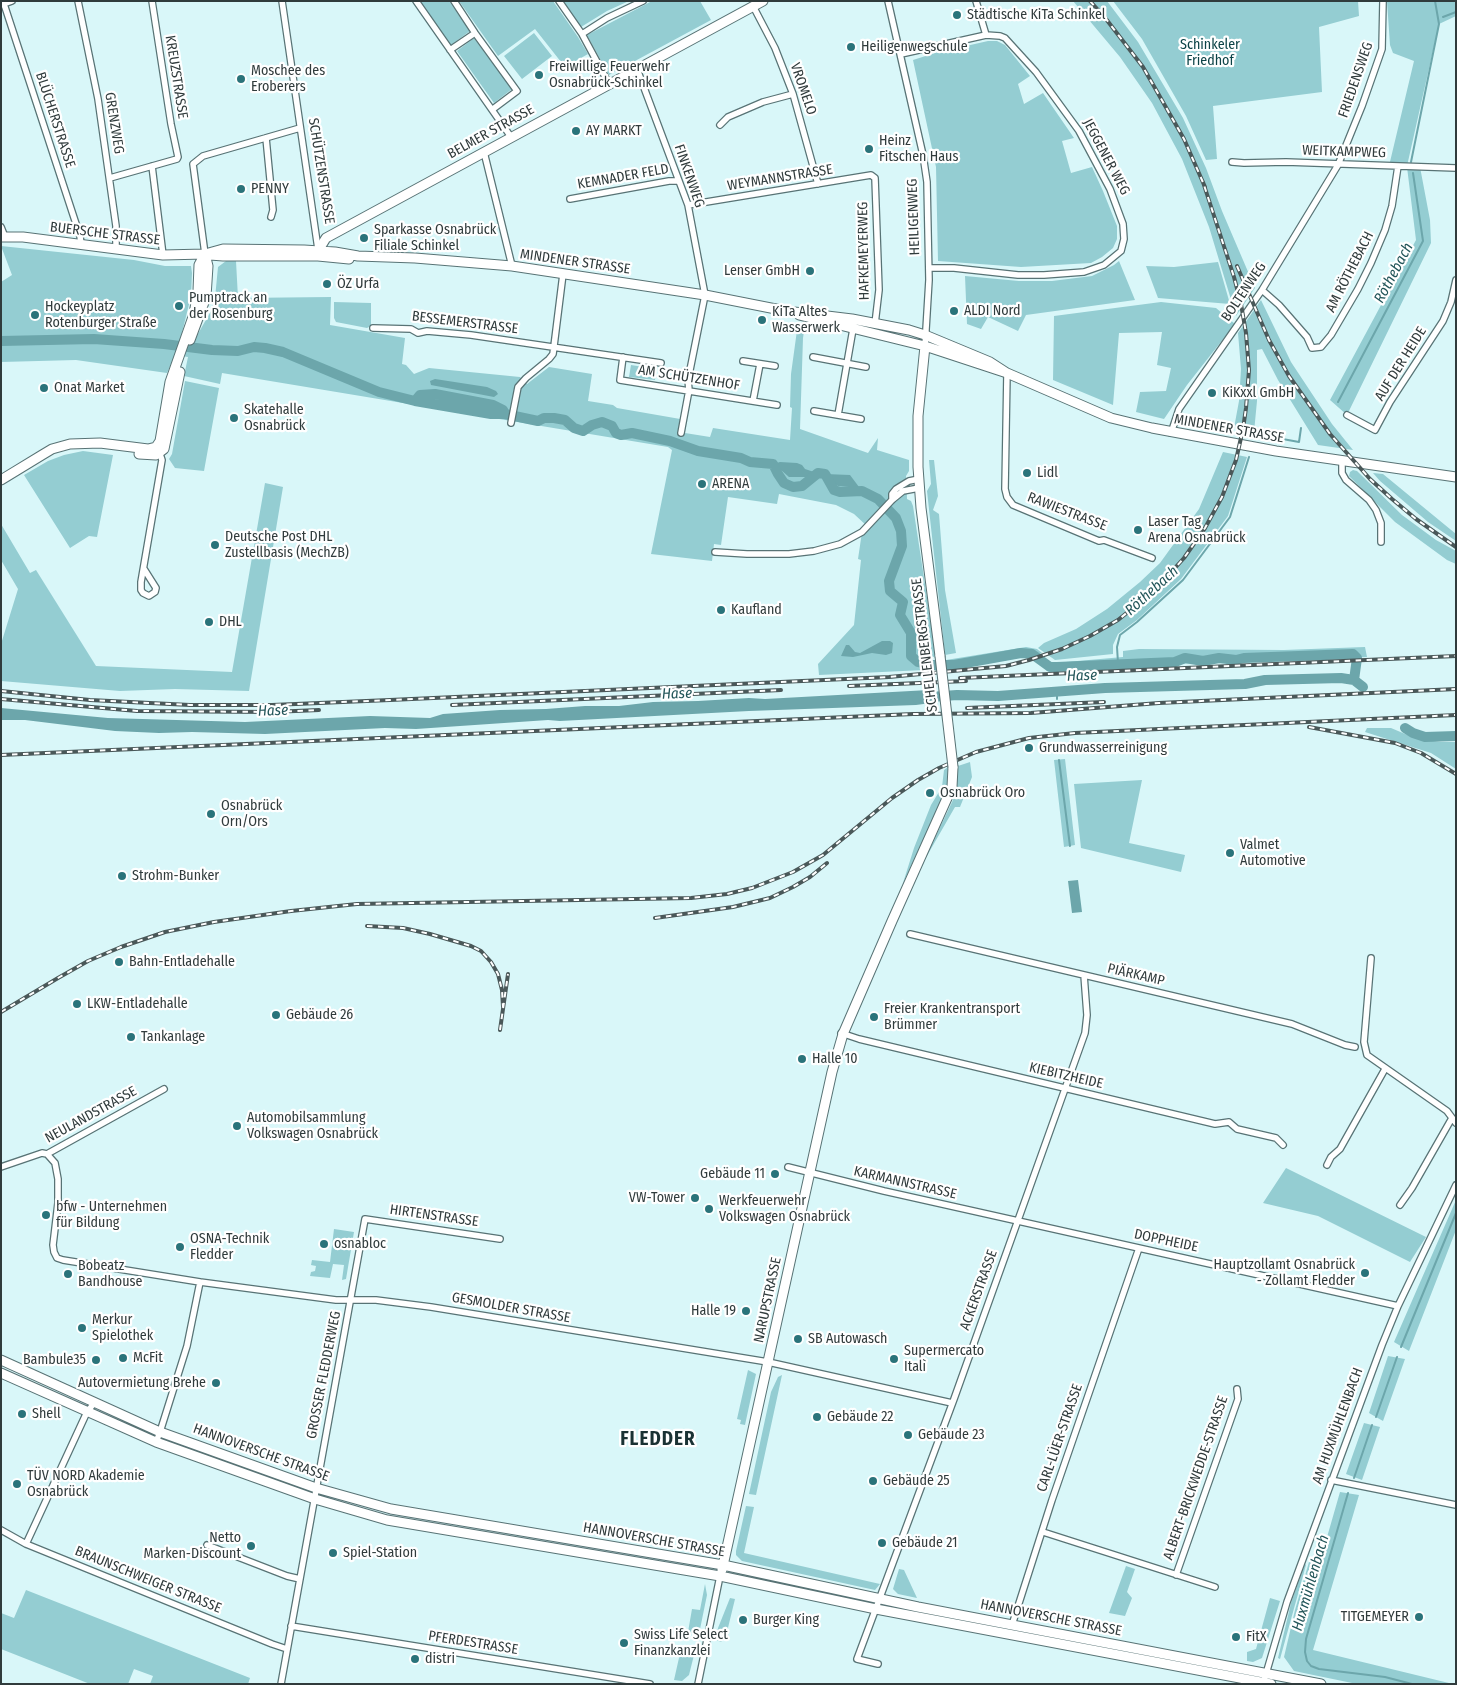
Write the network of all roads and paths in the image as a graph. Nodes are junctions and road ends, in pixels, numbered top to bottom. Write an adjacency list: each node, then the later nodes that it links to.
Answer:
1 (12, 1): 13 (street)
2 (78, 1): 34 (street, GRENZWEG)
3 (152, 1): 31 (street, KREUZSTRASSE)
4 (282, 1): 25 (street, SCHÜTZENSTRASSE)
5 (416, 1): 18 (street)
6 (454, 1): 15 (street)
7 (558, 1): 16 (street)
8 (643, 1): 16 (street)
9 (763, 1): 14 (main road, BELMER STRASSE)
10 (888, 1): 19 (street, HEILIGENWEG)
11 (976, 1): 17 (street)
12 (1383, 1): 30 (street, FRIEDENSWEG)
13 (2, 5): 43 (street, BLÜCHERSTRASSE)
14 (754, 6): 20 (main road, BELMER STRASSE); 22 (street, VROMELO)
15 (475, 33): 18 (street); 23 (street)
16 (582, 34): 21 (street)
17 (986, 35): 19 (street, JEGGENER WEG); 49 (street, JEGGENER WEG)
18 (450, 50): 23 (street)
19 (901, 54): 49 (street, HEILIGENWEG)
20 (637, 69): 21 (main road, BELMER STRASSE); 36 (street, FINKENWEG)
21 (609, 84): 26 (main road, BELMER STRASSE)
22 (793, 94): 24 (street); 37 (street, VROMELO)
23 (493, 109): 26 (street)
24 (720, 125)
25 (300, 128): 27 (street); 46 (street, SCHÜTZENSTRASSE)
26 (511, 137): 28 (main road, BELMER STRASSE)
27 (266, 138): 40 (street); 45 (street)
28 (484, 152): 46 (main road, BELMER STRASSE); 48 (street)
29 (1232, 162): 30 (street, WEITKAMPWEG)
30 (1338, 165): 32 (street, WEITKAMPWEG); 52 (street, BOLTENWEG)
31 (152, 166): 34 (street); 47 (street)
32 (1398, 166): 33 (street, WEITKAMPWEG); 52 (street, AM RÖTHEBACH)
33 (1456, 168)
34 (110, 178): 44 (street, GRENZWEG)
35 (876, 178): 37 (street, WEYMANNSTRASSE); 56 (street, HAFKEMEYERWEG)
36 (679, 181): 38 (street, KEMNADER FELD); 39 (street, FINKENWEG)
37 (818, 184): 39 (street, WEYMANNSTRASSE)
38 (570, 199)
39 (688, 206): 53 (street, FINKENWEG)
40 (271, 217)
41 (1, 227): 42 (street)
42 (3, 237): 43 (main road, BUERSCHE STRASSE)
43 (81, 244): 44 (main road, BUERSCHE STRASSE)
44 (116, 249): 47 (main road, BUERSCHE STRASSE)
45 (205, 254): 46 (main road, MINDENER STRASSE); 47 (main road, BUERSCHE STRASSE); 82 (main road)
46 (318, 254): 48 (main road, MINDENER STRASSE)
47 (163, 255)
48 (512, 266): 50 (main road, MINDENER STRASSE)
49 (928, 268): 59 (street, HEILIGENWEG)
50 (563, 274): 53 (main road, MINDENER STRASSE); 61 (street)
51 (1456, 280): 75 (street, AUF DER HEIDE)
52 (1262, 290): 80 (street, BOLTENWEG)
53 (705, 295): 54 (main road, MINDENER STRASSE); 71 (street)
54 (786, 311): 55 (main road, MINDENER STRASSE); 58 (main road, MINDENER STRASSE)
55 (866, 322): 56 (main road, MINDENER STRASSE); 58 (street)
56 (876, 324): 59 (main road, MINDENER STRASSE)
57 (373, 328): 61 (street, BESSEMERSTRASSE)
58 (853, 329): 60 (main road, MINDENER STRASSE); 67 (street)
59 (926, 335): 60 (street, HEILIGENWEG); 70 (main road, MINDENER STRASSE)
60 (925, 346): 70 (main road, MINDENER STRASSE); 86 (main road, SCHELLENBERGSTRASSE)
61 (554, 347): 62 (street, AM SCHÜTZENHOF); 78 (street)
62 (623, 357): 65 (street, AM SCHÜTZENHOF); 71 (street, AM SCHÜTZENHOF)
63 (813, 357): 67 (street)
64 (743, 361): 66 (street)
65 (661, 363)
66 (760, 364): 68 (street); 72 (street)
67 (847, 364): 69 (street); 76 (street)
68 (775, 366)
69 (866, 367)
70 (1007, 374): 80 (main road, MINDENER STRASSE); 89 (street, RAWIESTRASSE)
71 (689, 390): 72 (street, AM SCHÜTZENHOF); 79 (street)
72 (754, 401): 73 (street, AM SCHÜTZENHOF)
73 (777, 405)
74 (814, 411): 76 (street)
75 (1347, 415)
76 (838, 416): 77 (street)
77 (861, 420)
78 (511, 423)
79 (681, 433)
80 (1170, 433): 83 (main road, MINDENER STRASSE)
81 (86, 443): 82 (main road); 82 (main road); 85 (main road)
82 (158, 450): 90 (street)
83 (1342, 461): 84 (main road, MINDENER STRASSE); 87 (street)
84 (1456, 477)
85 (1, 480)
86 (919, 483): 88 (street); 91 (main road, SCHELLENBERGSTRASSE, bridge)
87 (1381, 542)
88 (715, 552)
89 (1152, 558)
90 (144, 569)
91 (888, 929): 95 (main road, NARUPSTRASSE)
92 (910, 934): 94 (street, PIÄRKAMP)
93 (1371, 958): 97 (street)
94 (1084, 975): 96 (street, PIÄRKAMP); 99 (street, ACKERSTRASSE)
95 (841, 1033): 99 (street, KIEBITZHEIDE); 106 (main road, NARUPSTRASSE)
96 (1355, 1046)
97 (1385, 1069): 100 (street); 103 (street)
98 (164, 1088): 102 (street, NEULANDSTRASSE)
99 (1065, 1088): 101 (street, KIEBITZHEIDE); 110 (street, ACKERSTRASSE)
100 (1454, 1121): 108 (street)
101 (1283, 1145)
102 (47, 1154): 104 (street, NEULANDSTRASSE); 113 (street, GESMOLDER STRASSE)
103 (1326, 1165)
104 (1, 1167)
105 (788, 1167): 106 (street, KARMANNSTRASSE)
106 (810, 1173): 110 (street, KARMANNSTRASSE); 117 (main road, NARUPSTRASSE)
107 (1456, 1185): 115 (street, AM HUXMÜHLENBACH)
108 (1400, 1205)
109 (365, 1219): 111 (street, HIRTENSTRASSE); 114 (street, GROSSER FLEDDERWEG)
110 (1017, 1221): 112 (street, DOPPHEIDE); 121 (street, ACKERSTRASSE)
111 (500, 1239)
112 (1139, 1248): 115 (street, DOPPHEIDE); 130 (street, CARL-LÜER-STRASSE)
113 (200, 1282): 114 (street, GESMOLDER STRASSE); 123 (street)
114 (351, 1300): 117 (street, GESMOLDER STRASSE); 126 (street, GROSSER FLEDDERWEG)
115 (1398, 1306): 125 (street, AM HUXMÜHLENBACH)
116 (1, 1360): 120 (main road, HANNOVERSCHE STRASSE)
117 (768, 1362): 121 (street, GESMOLDER STRASSE); 133 (main road, NARUPSTRASSE)
118 (1, 1373): 122 (main road, HANNOVERSCHE STRASSE)
119 (1237, 1389): 135 (street, ALBERT-BRICKWEDDE-STRASSE)
120 (95, 1402): 122 (street); 123 (main road, HANNOVERSCHE STRASSE)
121 (952, 1403): 138 (street, ACKERSTRASSE)
122 (87, 1412): 124 (main road, HANNOVERSCHE STRASSE); 131 (street)
123 (160, 1432): 124 (street); 126 (main road, HANNOVERSCHE STRASSE)
124 (156, 1442): 127 (main road, HANNOVERSCHE STRASSE)
125 (1331, 1480): 128 (street); 145 (street, AM HUXMÜHLENBACH)
126 (316, 1488): 127 (street, GROSSER FLEDDERWEG); 133 (main road, HANNOVERSCHE STRASSE)
127 (315, 1499): 134 (main road, HANNOVERSCHE STRASSE); 136 (street, GROSSER FLEDDERWEG)
128 (1456, 1505)
129 (1, 1530): 131 (street, BRAUNSCHWEIGER STRASSE)
130 (1043, 1532): 135 (street); 140 (street, CARL-LÜER-STRASSE)
131 (26, 1544): 143 (street, BRAUNSCHWEIGER STRASSE)
132 (207, 1545): 136 (street)
133 (723, 1565): 134 (main road, NARUPSTRASSE); 138 (main road, HANNOVERSCHE STRASSE)
134 (720, 1576): 139 (main road, HANNOVERSCHE STRASSE); 149 (street, NARUPSTRASSE)
135 (1176, 1576): 137 (street)
136 (300, 1578): 141 (street, GROSSER FLEDDERWEG)
137 (1215, 1587)
138 (880, 1600): 139 (street, ACKERSTRASSE); 140 (main road, HANNOVERSCHE STRASSE)
139 (876, 1609): 142 (main road, HANNOVERSCHE STRASSE); 144 (street)
140 (1012, 1625): 142 (street); 145 (main road, HANNOVERSCHE STRASSE)
141 (291, 1626): 143 (street, GROSSER FLEDDERWEG); 148 (street, PFERDESTRASSE)
142 (1002, 1633): 146 (main road, HANNOVERSCHE STRASSE)
143 (287, 1649): 147 (street, GROSSER FLEDDERWEG)
144 (878, 1664)
145 (1266, 1673): 146 (street, AM HUXMÜHLENBACH); 150 (main road, HANNOVERSCHE STRASSE)
146 (1266, 1683)
147 (281, 1684)
148 (650, 1684)
149 (698, 1684)
150 (1321, 1684)

